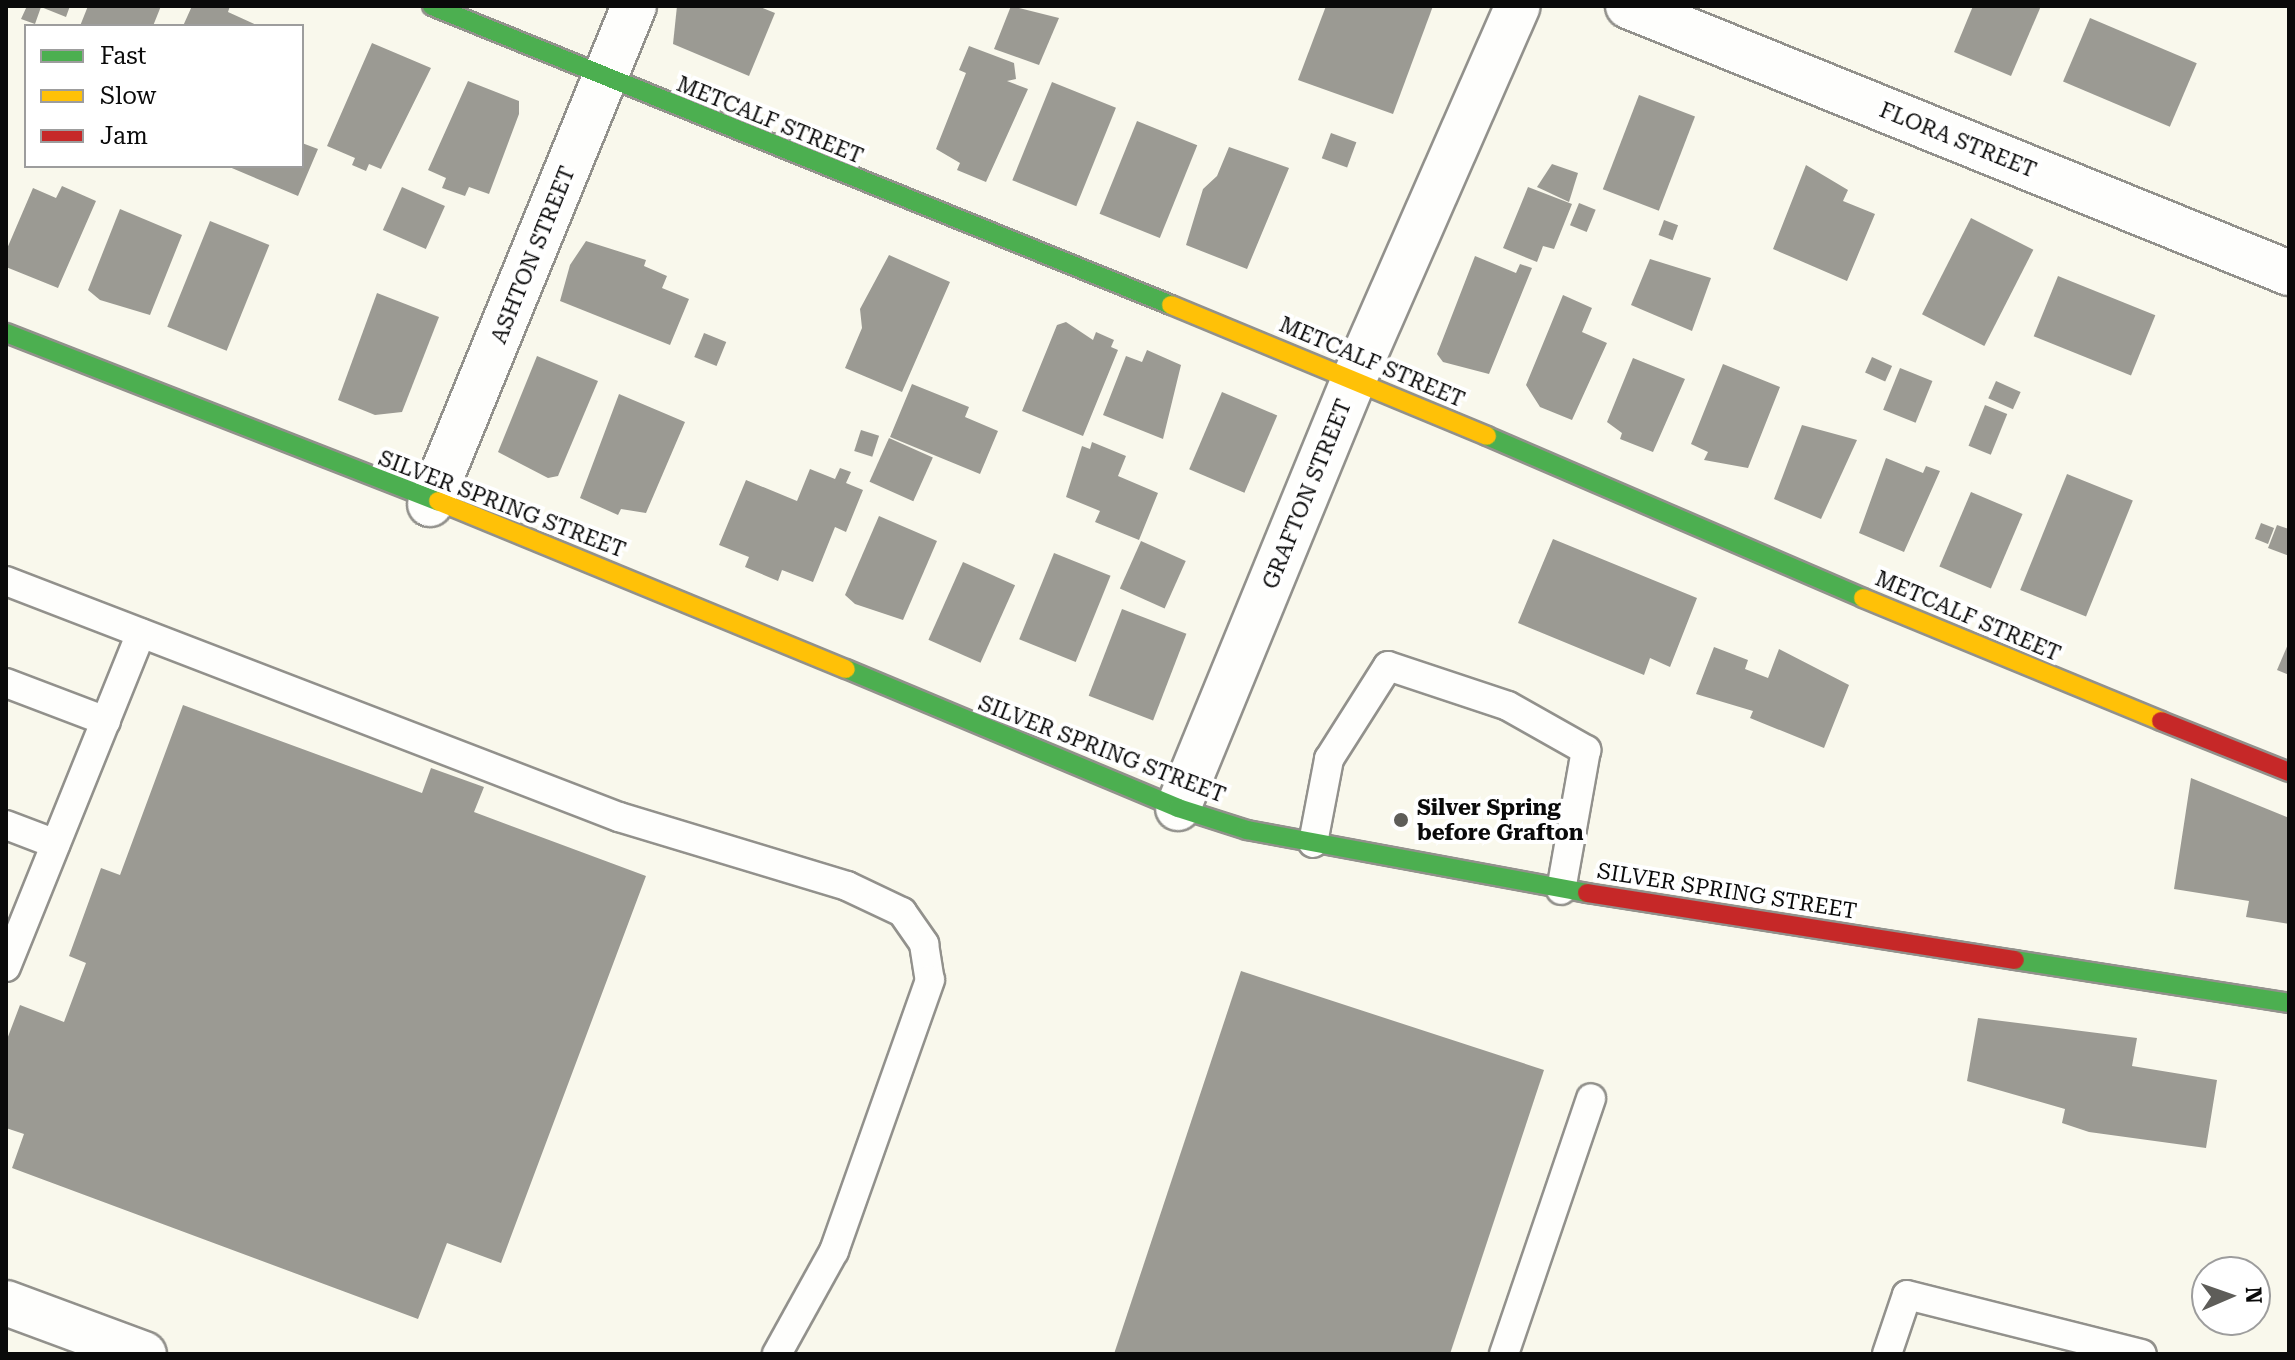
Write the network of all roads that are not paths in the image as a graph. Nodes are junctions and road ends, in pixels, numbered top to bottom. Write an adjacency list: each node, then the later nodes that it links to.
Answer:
1 (432, 6): 5 (main road, METCALF STREET)
2 (634, 6): 5 (street, ASHTON STREET)
3 (1518, 6): 8 (street, GRAFTON STREET)
4 (1628, 6): 6 (street, FLORA STREET)
5 (605, 81): 8 (main road, METCALF STREET); 9 (street, ASHTON STREET)
6 (2289, 273)
7 (6, 333): 9 (main road, SILVER SPRING STREET)
8 (1354, 379): 14 (main road, METCALF STREET); 15 (street, GRAFTON STREET)
9 (430, 504): 15 (main road, SILVER SPRING STREET)
10 (6, 581): 11 (lane)
11 (141, 633): 13 (lane); 25 (lane)
12 (6, 683): 13 (lane)
13 (106, 721): 18 (lane)
14 (2289, 772)
15 (1178, 808): 17 (main road, SILVER SPRING STREET)
16 (6, 825): 18 (lane)
17 (1313, 843): 19 (main road, SILVER SPRING STREET); 19 (lane)
18 (56, 844): 20 (lane)
19 (1561, 890): 21 (main road, SILVER SPRING STREET)
20 (7, 963)
21 (2289, 1003)
22 (1591, 1098): 26 (lane)
23 (6, 1303): 24 (street)
24 (144, 1354)
25 (777, 1354)
26 (1504, 1354)
27 (1887, 1354): 28 (lane)
28 (2142, 1354)

